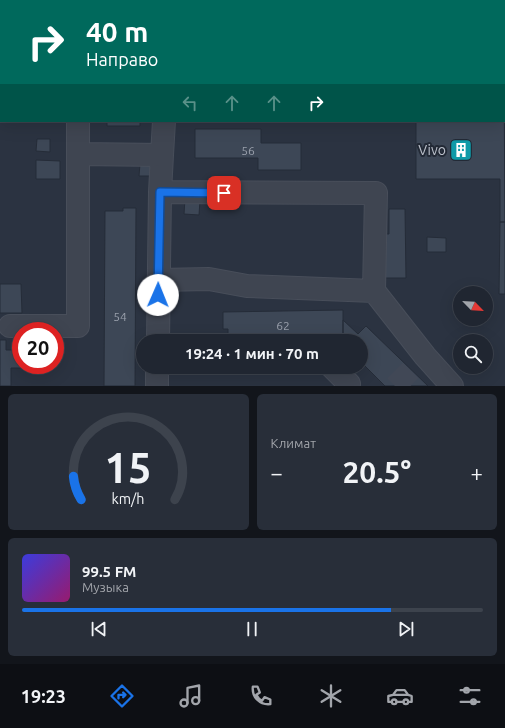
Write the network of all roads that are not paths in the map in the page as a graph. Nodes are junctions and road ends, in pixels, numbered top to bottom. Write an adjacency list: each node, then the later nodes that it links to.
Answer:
1 (78, 122): 3 (lane)
2 (164, 122): 4 (lane)
3 (78, 154): 4 (lane); 8 (lane)
4 (162, 156): 5 (lane)
5 (160, 192): 6 (lane); 7 (lane)
6 (159, 280): 7 (lane); 9 (lane)
7 (374, 291): 14 (lane)
8 (10, 326)
9 (158, 334)
10 (158, 374): 13 (lane)
11 (339, 374): 12 (lane)
12 (349, 385)
13 (157, 386)
14 (452, 386)

